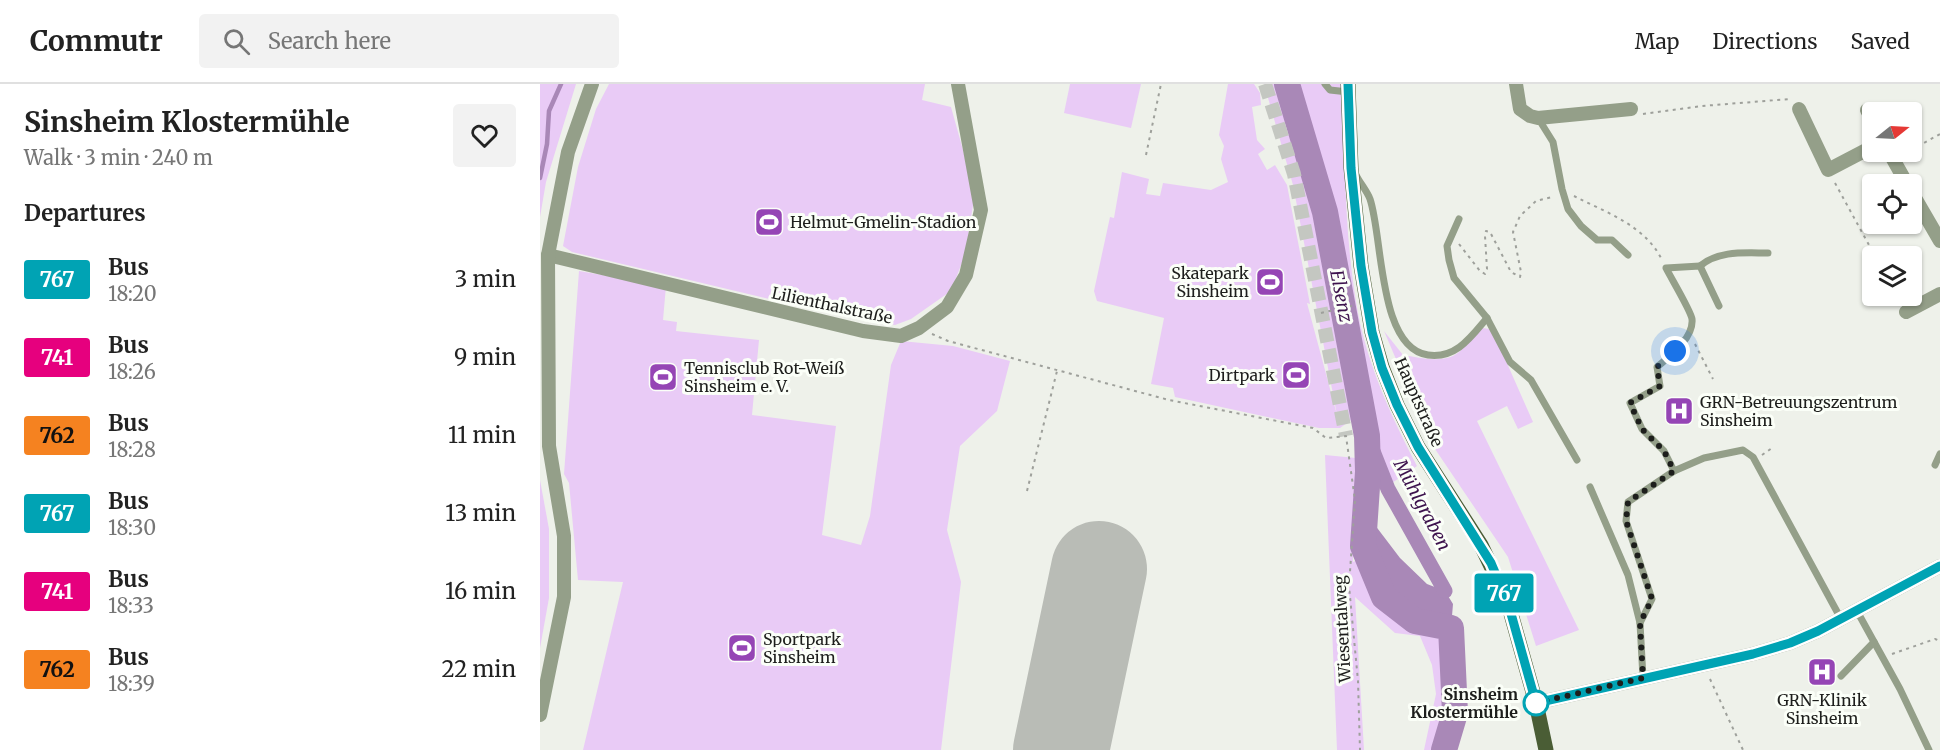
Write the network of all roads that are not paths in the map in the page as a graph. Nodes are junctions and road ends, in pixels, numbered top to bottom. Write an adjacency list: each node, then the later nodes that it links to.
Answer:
1 (592, 84): 15 (street)
2 (957, 84): 15 (street, Lilienthalstraße)
3 (1324, 84): 5 (lane, Hauptstraße)
4 (1516, 84): 8 (street)
5 (1348, 88): 10 (main road, Hauptstraße)
6 (1631, 109): 8 (street)
7 (1799, 109): 9 (street)
8 (1538, 118): 16 (lane)
9 (1862, 152)
10 (1351, 168): 21 (lane); 34 (main road, Hauptstraße)
11 (1922, 210): 13 (street)
12 (1459, 219): 21 (lane)
13 (1940, 241)
14 (1768, 253): 17 (lane)
15 (548, 255): 35 (street)
16 (1629, 255)
17 (1700, 266): 19 (lane); 25 (lane)
18 (1940, 294): 20 (street)
19 (1719, 306)
20 (1906, 312)
21 (1487, 318): 23 (lane)
22 (1940, 454): 24 (lane)
23 (1577, 460)
24 (1935, 465)
25 (1674, 471): 29 (lane); 30 (lane)
26 (1590, 487): 30 (lane)
27 (1940, 566): 28 (street)
28 (1857, 611): 29 (street); 31 (lane)
29 (1841, 619): 33 (street)
30 (1640, 623): 33 (lane)
31 (1875, 642): 32 (lane); 37 (lane)
32 (1841, 676)
33 (1643, 678): 34 (street)
34 (1536, 703): 36 (main road, Hauptstraße)
35 (540, 715)
36 (1546, 750)
37 (1929, 750)

